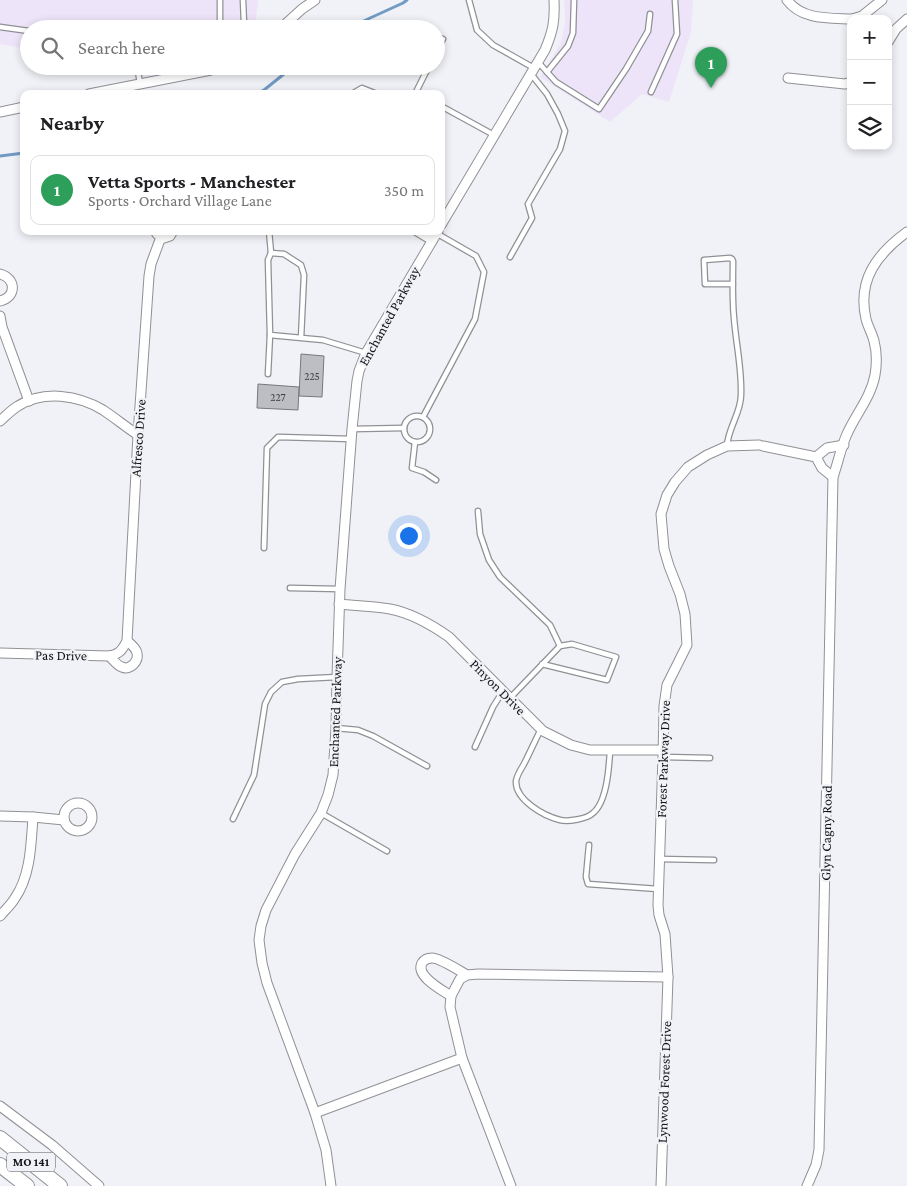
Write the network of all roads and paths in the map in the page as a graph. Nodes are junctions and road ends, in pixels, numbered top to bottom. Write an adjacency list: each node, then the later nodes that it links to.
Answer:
1 (220, 0): 14 (lane)
2 (243, 0): 15 (lane)
3 (315, 0): 16 (street)
4 (469, 0): 20 (lane)
5 (554, 0): 20 (street, Enchanted Parkway)
6 (574, 0): 21 (lane)
7 (675, 0): 30 (lane)
8 (787, 0): 12 (street)
9 (882, 0): 11 (street)
10 (650, 14): 21 (lane)
11 (863, 15)
12 (847, 19)
13 (907, 19): 19 (street)
14 (220, 20)
15 (244, 20)
16 (290, 20)
17 (0, 27): 18 (lane)
18 (20, 30)
19 (892, 36)
20 (534, 68): 21 (lane); 34 (street, Enchanted Parkway); 42 (lane)
21 (547, 72)
22 (139, 75): 26 (lane)
23 (184, 75): 26 (street)
24 (424, 75): 29 (lane)
25 (788, 78): 27 (street)
26 (140, 83): 28 (street)
27 (847, 83)
28 (108, 90)
29 (417, 90)
30 (651, 92)
31 (20, 108): 33 (street)
32 (445, 108): 34 (lane)
33 (0, 112)
34 (494, 135): 35 (street, Enchanted Parkway)
35 (445, 218)
36 (907, 232): 59 (street, Glyn Cagny Road)
37 (158, 235): 56 (street, Alfresco Drive)
38 (270, 235): 41 (lane)
39 (435, 235): 49 (street, Enchanted Parkway)
40 (442, 235): 52 (lane)
41 (271, 253): 47 (lane); 48 (lane)
42 (510, 257)
43 (0, 274): 45 (street)
44 (733, 284): 44 (lane); 60 (lane)
45 (0, 301)
46 (0, 316): 51 (street)
47 (270, 335): 48 (lane); 50 (lane)
48 (301, 338): 49 (lane)
49 (366, 353): 55 (street, Enchanted Parkway)
50 (268, 374)
51 (29, 401): 53 (street); 56 (street)
52 (423, 417): 54 (lane); 58 (lane)
53 (0, 421)
54 (404, 428): 55 (lane); 58 (lane)
55 (352, 429): 57 (street, Enchanted Parkway)
56 (138, 435): 69 (street, Alfresco Drive)
57 (352, 439): 65 (lane); 67 (street, Enchanted Parkway)
58 (415, 442): 63 (lane)
59 (844, 445): 61 (street); 62 (street, Glyn Cagny Road)
60 (727, 446): 61 (street, Forest Parkway Drive); 81 (street, Forest Parkway Drive)
61 (816, 457): 62 (street)
62 (833, 478): 110 (street, Glyn Cagny Road)
63 (436, 480)
64 (478, 511): 70 (lane)
65 (264, 548)
66 (290, 588): 67 (lane)
67 (340, 589): 68 (street, Enchanted Parkway)
68 (339, 604): 75 (street, Enchanted Parkway); 76 (street, Pinyon Drive)
69 (127, 641): 71 (street, Alfresco Drive); 73 (street, Alfresco Drive)
70 (560, 646): 74 (lane); 74 (lane)
71 (120, 652): 73 (street, Pas Drive)
72 (0, 653): 73 (street, Pas Drive)
73 (110, 656)
74 (542, 664): 76 (lane)
75 (337, 677): 77 (street, Enchanted Parkway); 87 (lane)
76 (506, 694): 78 (street, Pinyon Drive); 79 (lane)
77 (336, 728): 83 (lane); 84 (street, Enchanted Parkway)
78 (541, 729): 80 (street, Pinyon Drive); 80 (lane)
79 (475, 747)
80 (610, 751): 81 (street, Pinyon Drive)
81 (663, 754): 82 (lane); 91 (street, Forest Parkway Drive)
82 (710, 758)
83 (427, 766)
84 (321, 813): 90 (lane); 101 (street, Enchanted Parkway)
85 (0, 816): 86 (street)
86 (33, 817): 88 (street); 94 (street)
87 (233, 819)
88 (64, 820)
89 (590, 845): 93 (lane)
90 (387, 851)
91 (659, 859): 92 (lane); 93 (street, Forest Parkway Drive)
92 (714, 860)
93 (658, 889): 95 (street, Forest Parkway Drive)
94 (0, 916)
95 (665, 934): 97 (street, Lynwood Forest Drive)
96 (467, 975): 97 (street); 98 (street); 98 (street)
97 (668, 977): 109 (street, Lynwood Forest Drive)
98 (451, 996): 99 (street)
99 (462, 1058): 101 (street); 108 (street)
100 (0, 1106): 106 (street)
101 (314, 1113): 107 (street, Enchanted Parkway)
102 (0, 1138): 105 (highway, MO 141)
103 (0, 1165): 104 (highway, MO 141)
104 (26, 1186)
105 (60, 1186)
106 (99, 1186)
107 (330, 1186)
108 (511, 1186)
109 (661, 1186)
110 (807, 1186)

